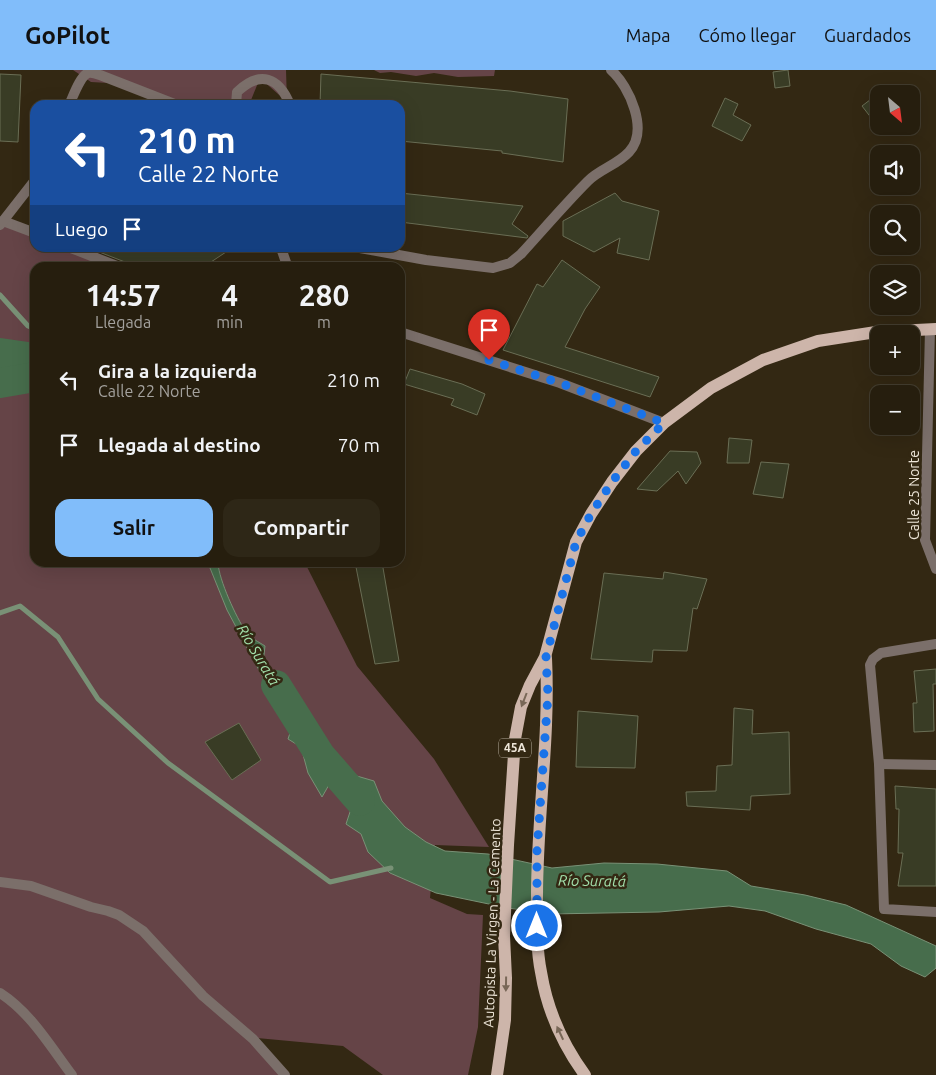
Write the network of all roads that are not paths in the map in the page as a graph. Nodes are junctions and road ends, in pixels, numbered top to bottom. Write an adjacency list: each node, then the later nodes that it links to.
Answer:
1 (611, 70): 10 (street)
2 (72, 100): 3 (street)
3 (164, 100)
4 (236, 100): 5 (street)
5 (288, 100)
6 (30, 186): 7 (street)
7 (1, 223): 8 (street)
8 (30, 232)
9 (81, 252): 11 (street)
10 (382, 252)
11 (107, 262)
12 (933, 329): 14 (main road, Autopista La Virgen - La Cemento / 45A); 16 (street, Calle 25 Norte)
13 (405, 334): 14 (street)
14 (664, 423): 21 (main road, Autopista La Virgen - La Cemento / 45A)
15 (935, 456): 16 (street)
16 (927, 499): 17 (street, Calle 25 Norte)
17 (927, 545): 18 (street); 19 (street, Calle 25 Norte)
18 (936, 551)
19 (936, 569)
20 (936, 644): 22 (street)
21 (546, 657): 29 (main road, Autopista La Virgen - La Cemento / 45A, one-way to 29); 30 (main road, Autopista La Virgen - La Cemento / 45A, one-way to 21)
22 (879, 764): 23 (street); 25 (street)
23 (936, 764)
24 (0, 882): 28 (street)
25 (936, 912)
26 (0, 993): 27 (street)
27 (72, 1075)
28 (285, 1075)
29 (497, 1075)
30 (585, 1075)

